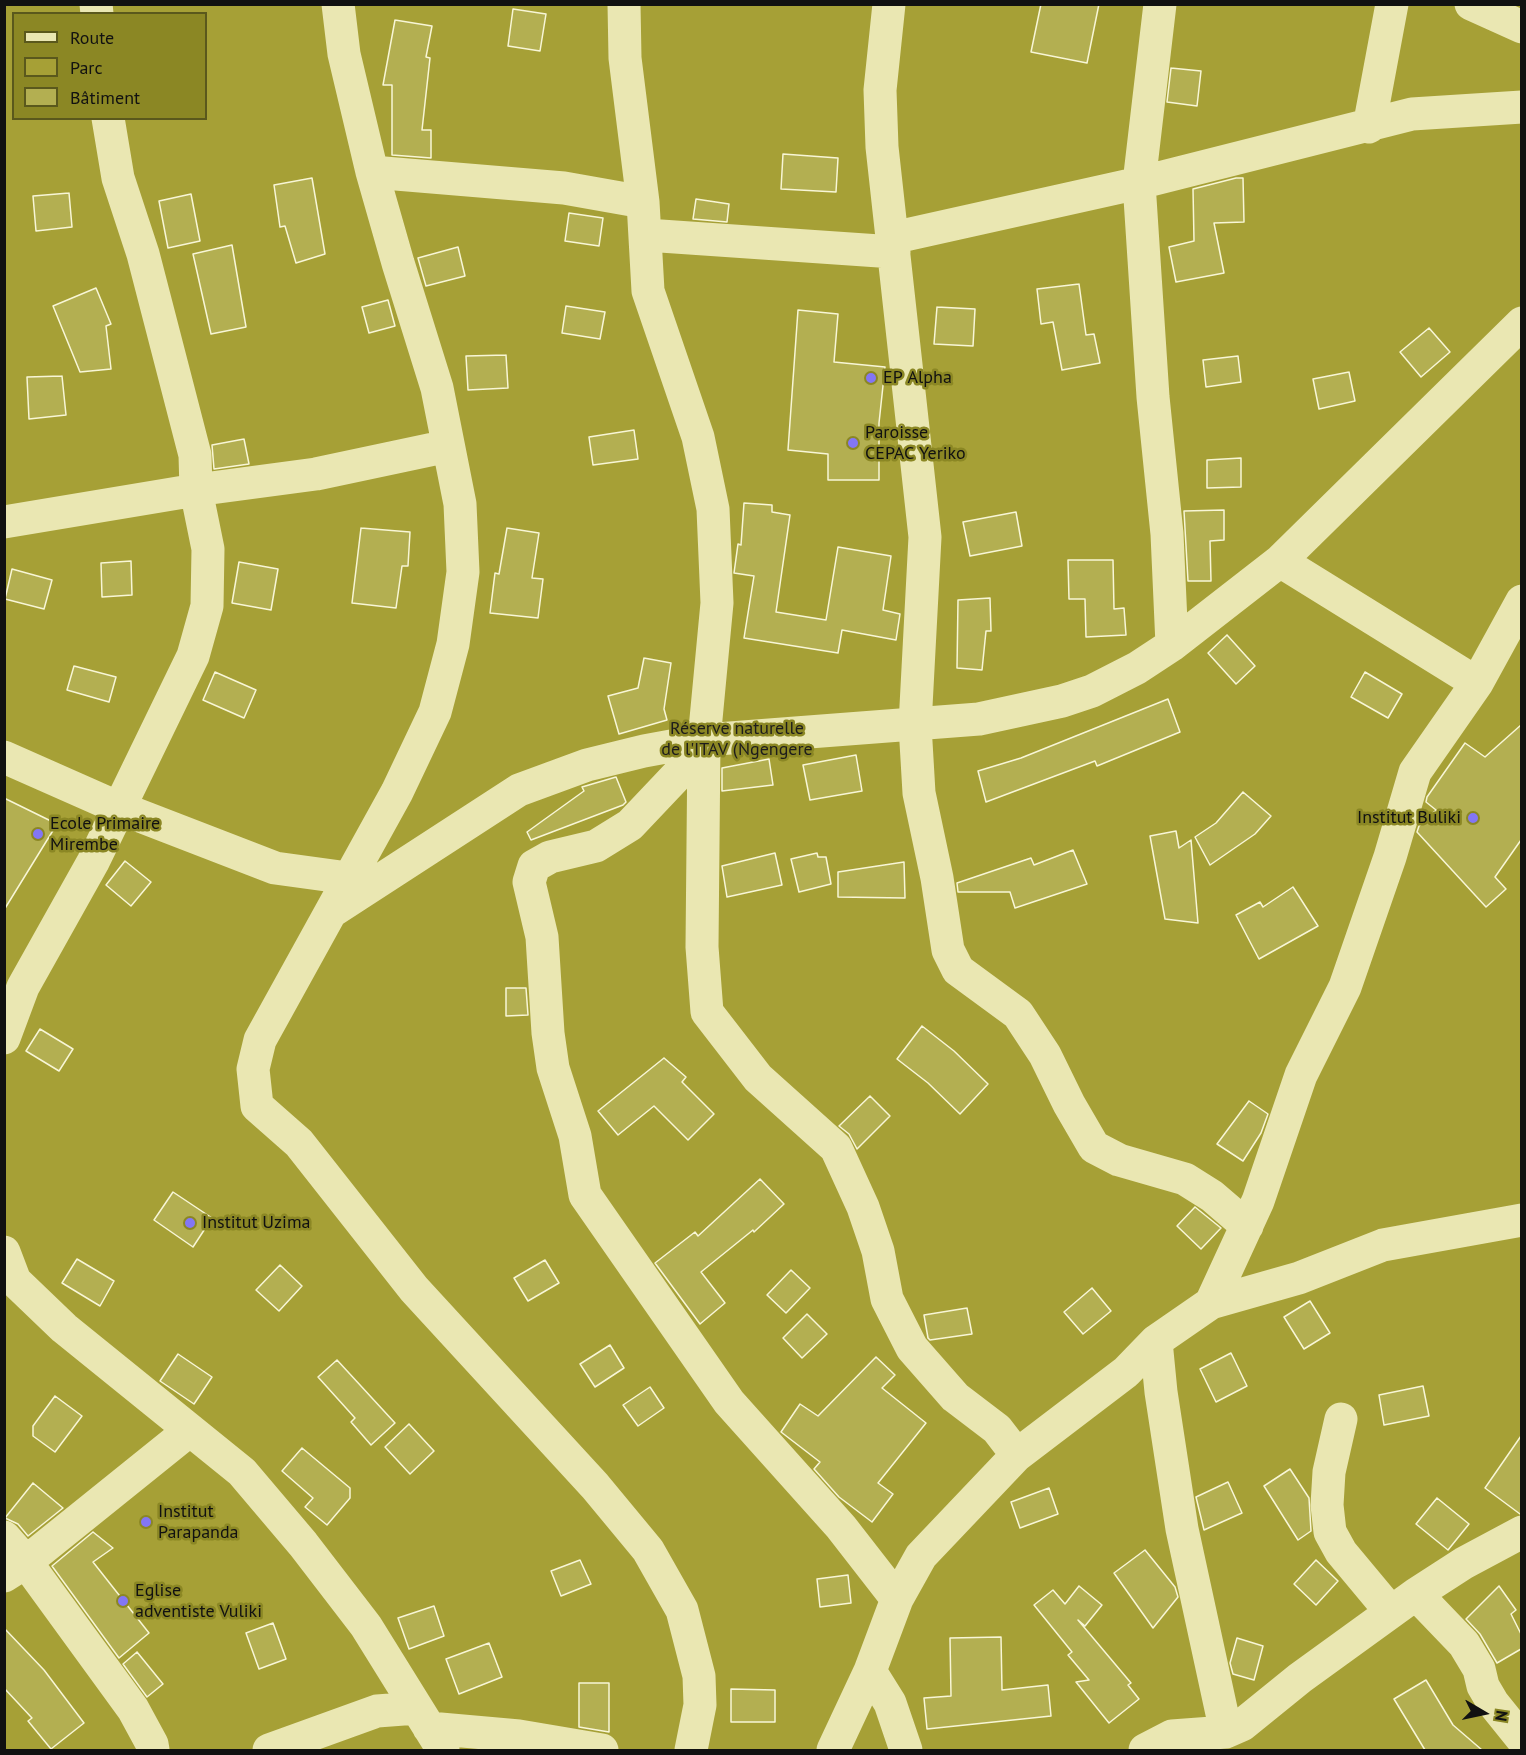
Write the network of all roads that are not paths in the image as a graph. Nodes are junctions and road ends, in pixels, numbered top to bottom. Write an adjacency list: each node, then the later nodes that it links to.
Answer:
1 (338, 4): 11 (street)
2 (624, 4): 13 (street)
3 (889, 4): 15 (street)
4 (1160, 4): 12 (street)
5 (1392, 4): 10 (street)
6 (1471, 4): 7 (street)
7 (1521, 27)
8 (1521, 107): 10 (street)
9 (108, 120): 18 (street)
10 (1369, 127): 12 (street)
11 (372, 172): 13 (street); 17 (street)
12 (1139, 183): 15 (street); 22 (street)
13 (643, 202): 14 (street)
14 (646, 235): 15 (street); 25 (street)
15 (893, 245): 24 (street)
16 (1521, 323): 20 (street)
17 (448, 446): 18 (street); 28 (street)
18 (196, 490): 19 (street); 27 (street)
19 (4, 522)
20 (1280, 561): 22 (street); 23 (street)
21 (1521, 602): 23 (street)
22 (1172, 645): 24 (street)
23 (1477, 683): 33 (street)
24 (915, 725): 25 (street); 33 (street)
25 (704, 740): 29 (street); 39 (street); 43 (street)
26 (4, 757): 27 (street)
27 (117, 807): 28 (street); 30 (street)
28 (348, 878): 29 (street)
29 (330, 913): 53 (street)
30 (14, 984): 31 (street)
31 (4, 1038)
32 (1521, 1220): 35 (street)
33 (1247, 1226): 35 (street)
34 (4, 1252): 38 (street)
35 (1211, 1303): 36 (street)
36 (1156, 1341): 39 (street); 47 (street)
37 (1341, 1419): 44 (street)
38 (190, 1430): 42 (street); 46 (street)
39 (1017, 1455): 43 (street)
40 (1521, 1532): 44 (street)
41 (4, 1537): 42 (street)
42 (15, 1569): 50 (street)
43 (897, 1599): 45 (street)
44 (1404, 1603): 47 (street); 48 (street)
45 (870, 1671): 54 (street); 55 (street)
46 (430, 1729): 51 (street); 52 (street)
47 (1227, 1732): 49 (street)
48 (1521, 1739)
49 (1166, 1746)
50 (153, 1750)
51 (269, 1750)
52 (602, 1750)
53 (691, 1750)
54 (833, 1750)
55 (906, 1750)

